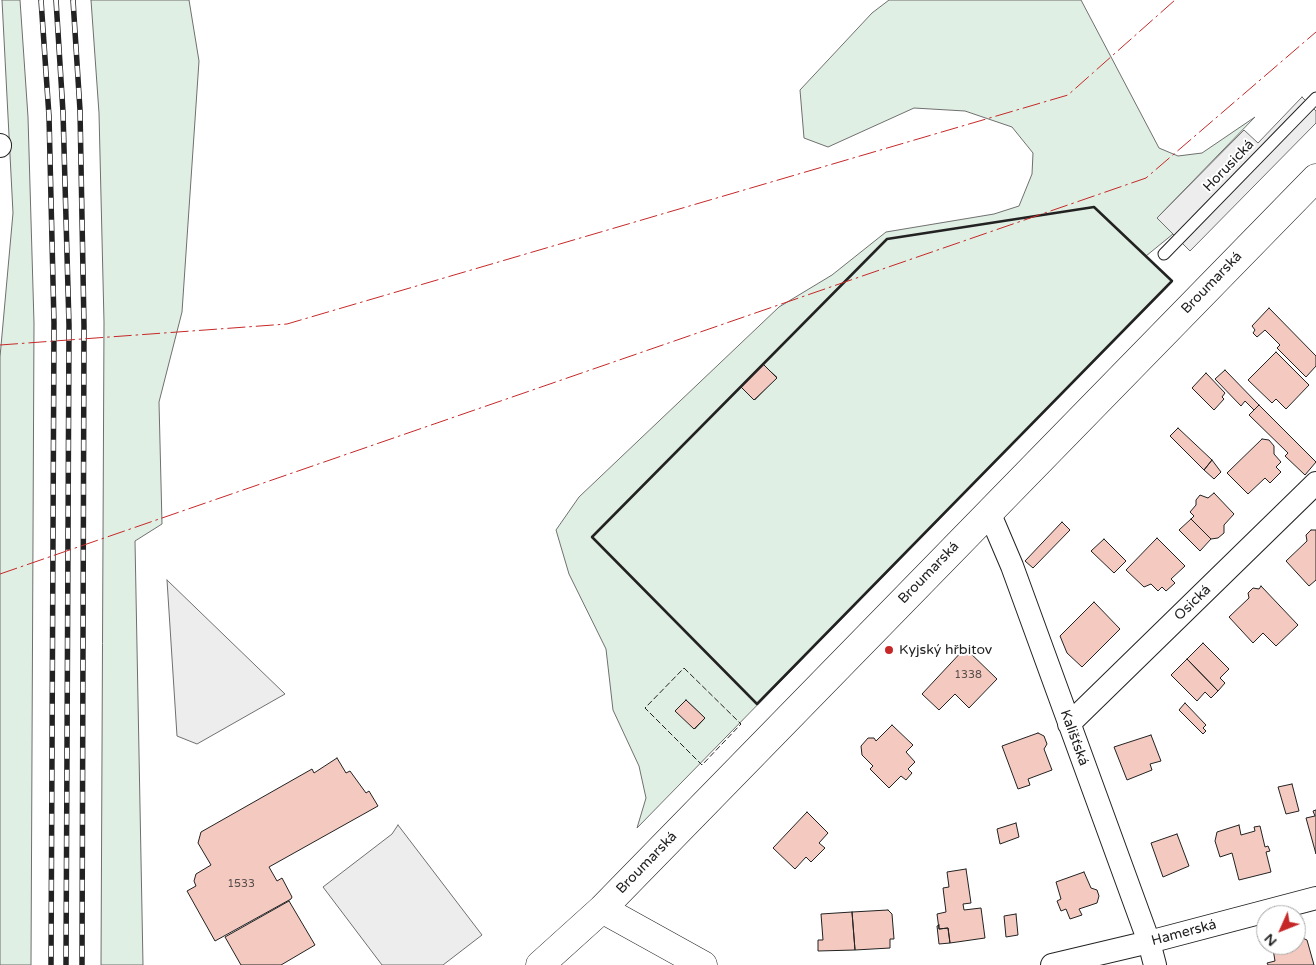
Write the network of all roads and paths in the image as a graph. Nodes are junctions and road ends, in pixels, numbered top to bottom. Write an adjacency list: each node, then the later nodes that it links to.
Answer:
1 (1316, 98): 3 (lane, Horusická)
2 (1316, 178): 5 (street, Broumarská)
3 (1164, 254)
4 (1316, 483): 6 (street, Osická)
5 (989, 512): 6 (street, Kališťská); 8 (street, Broumarská)
6 (1069, 724): 9 (street, Kališťská)
7 (1316, 898): 9 (street, Hamerská)
8 (602, 909): 10 (street, Broumarská); 11 (street)
9 (1149, 942): 12 (street, Hamerská); 13 (street, Kališťská)
10 (540, 965)
11 (703, 965)
12 (1052, 965)
13 (1155, 965)

